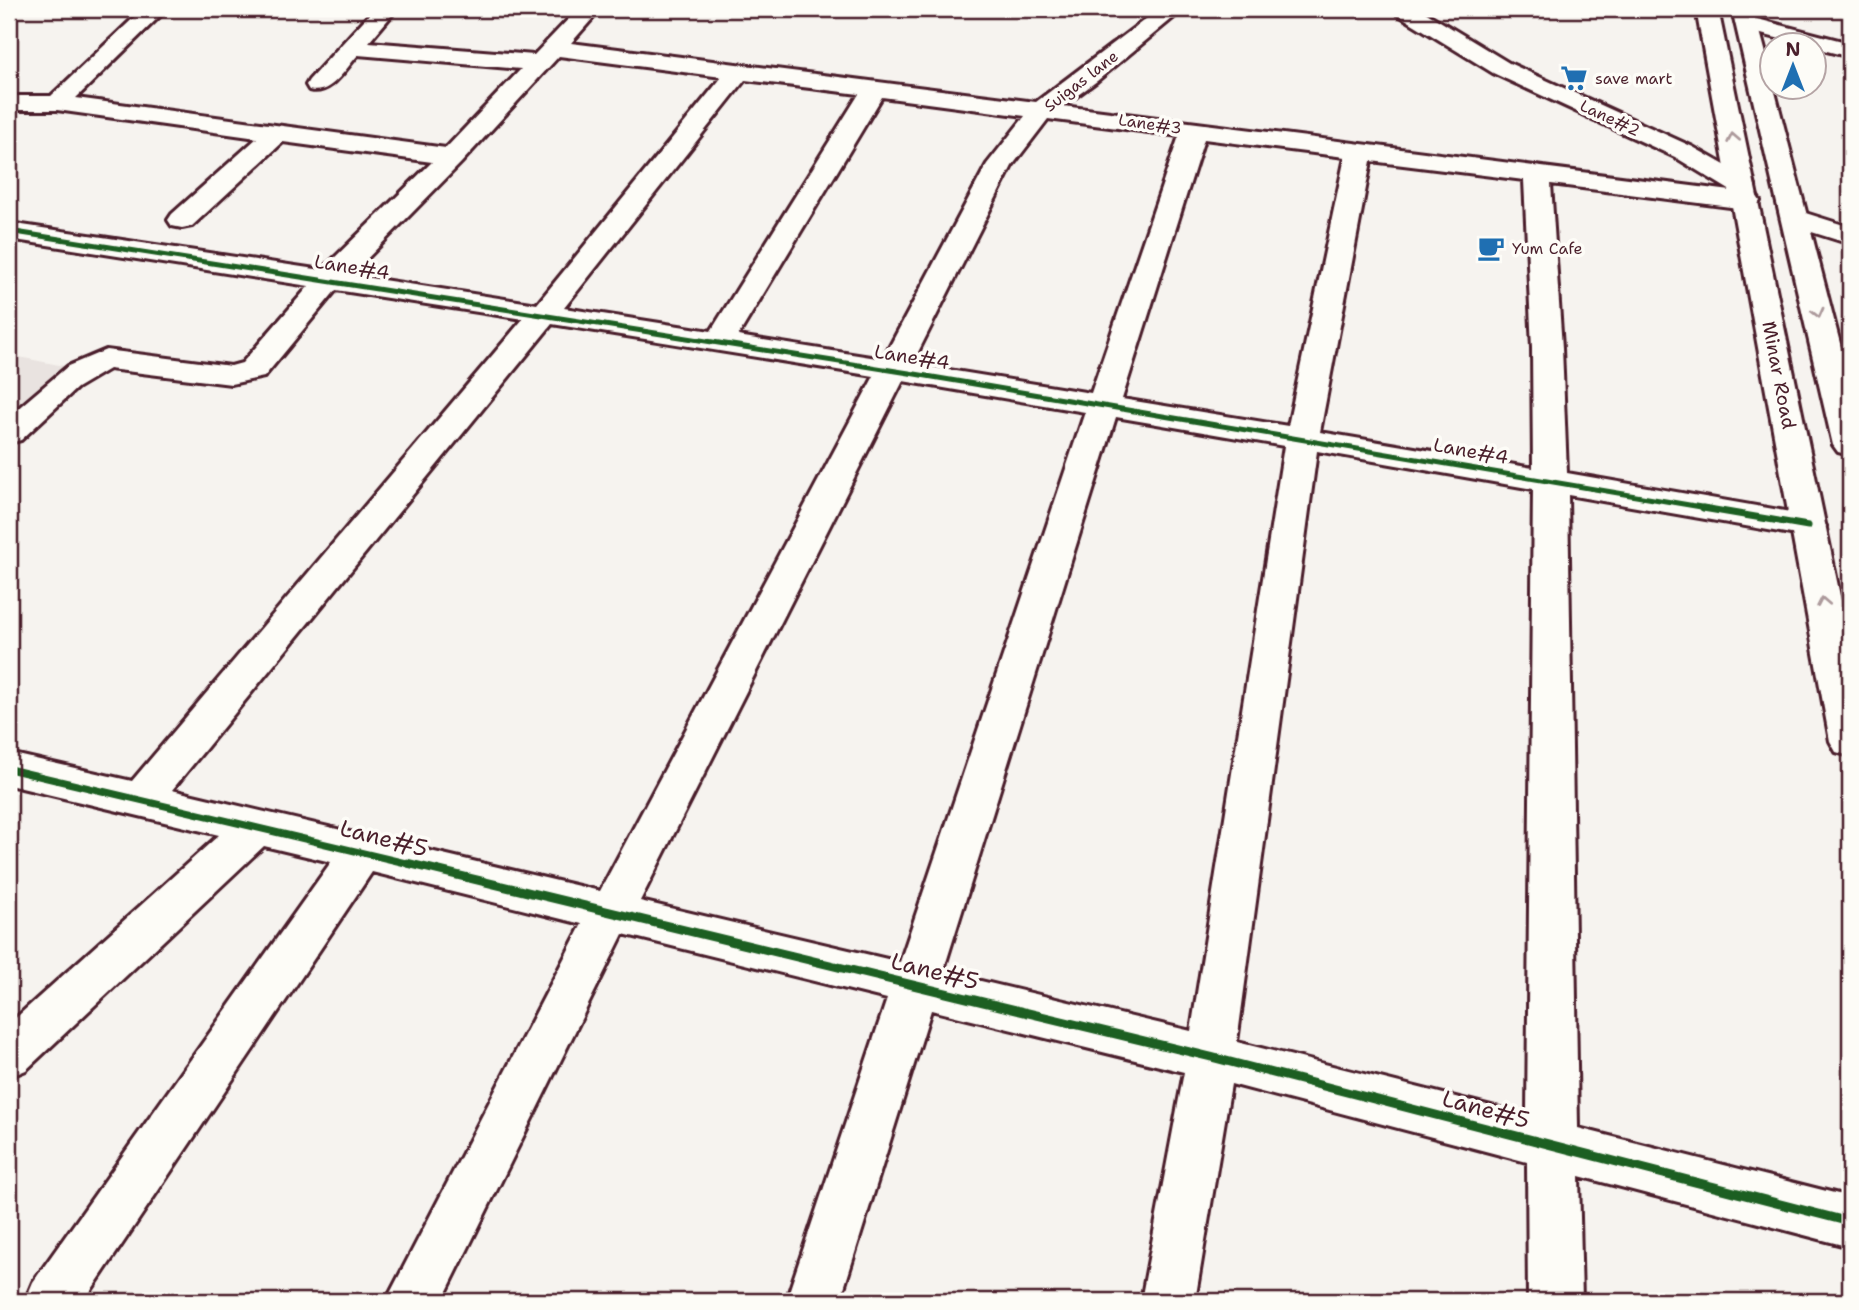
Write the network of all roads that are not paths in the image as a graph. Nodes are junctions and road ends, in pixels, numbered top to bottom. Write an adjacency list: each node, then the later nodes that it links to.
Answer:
1 (156, 9): 16 (street)
2 (386, 9): 9 (street)
3 (590, 9): 11 (street)
4 (1173, 9): 17 (street, Suigas lane)
5 (1707, 9): 23 (street, Minar Road, one-way to 5)
6 (1448, 13): 7 (street)
7 (1414, 15): 23 (street, Lane#2)
8 (1744, 16): 10 (street); 24 (street)
9 (351, 47): 11 (street, Lane#3); 13 (street)
10 (1850, 50)
11 (547, 56): 12 (street, Lane#3); 21 (street)
12 (739, 71): 14 (street, Lane#3); 31 (street)
13 (318, 85)
14 (875, 88): 17 (street, Lane#3); 32 (street)
15 (9, 103): 16 (street)
16 (57, 103): 19 (street)
17 (1043, 109): 18 (street, Lane#3); 33 (street, Suigas lane)
18 (1194, 130): 20 (street, Lane#3); 34 (street)
19 (279, 132): 21 (street); 25 (street)
20 (1359, 153): 22 (street, Lane#3); 36 (street)
21 (452, 157): 29 (street)
22 (1537, 175): 23 (street, Lane#3); 38 (street)
23 (1744, 194): 28 (street, Minar Road)
24 (1796, 218): 27 (street); 30 (street)
25 (182, 220)
26 (9, 231): 29 (street, Lane#4)
27 (1850, 236)
28 (1760, 275): 30 (street); 39 (street, Minar Road)
29 (330, 279): 31 (street, Lane#4); 35 (street)
30 (1810, 282): 37 (street, one-way to 37)
31 (544, 314): 32 (street, Lane#4); 42 (street)
32 (720, 341): 33 (street, Lane#4)
33 (895, 370): 34 (street, Lane#4); 45 (street, Suigas lane)
34 (1105, 405): 36 (street, Lane#4); 46 (street)
35 (9, 433)
36 (1302, 438): 38 (street, Lane#4); 48 (street)
37 (1850, 445)
38 (1549, 481): 39 (street, Lane#4); 49 (street)
39 (1808, 526): 40 (street, Minar Road, one-way to 39)
40 (1850, 741)
41 (9, 769): 42 (street, Lane#5)
42 (141, 799): 43 (street, Lane#5)
43 (256, 827): 44 (street, Lane#5); 47 (street)
44 (361, 853): 45 (street, Lane#5); 51 (street)
45 (611, 913): 46 (street, Lane#5); 52 (street, Suigas lane)
46 (915, 986): 48 (street, Lane#5); 53 (street)
47 (9, 1055)
48 (1211, 1058): 49 (street, Lane#5); 54 (street)
49 (1552, 1146): 50 (street, Lane#5); 55 (street)
50 (1850, 1222)
51 (52, 1301)
52 (413, 1301)
53 (813, 1301)
54 (1168, 1301)
55 (1555, 1301)

